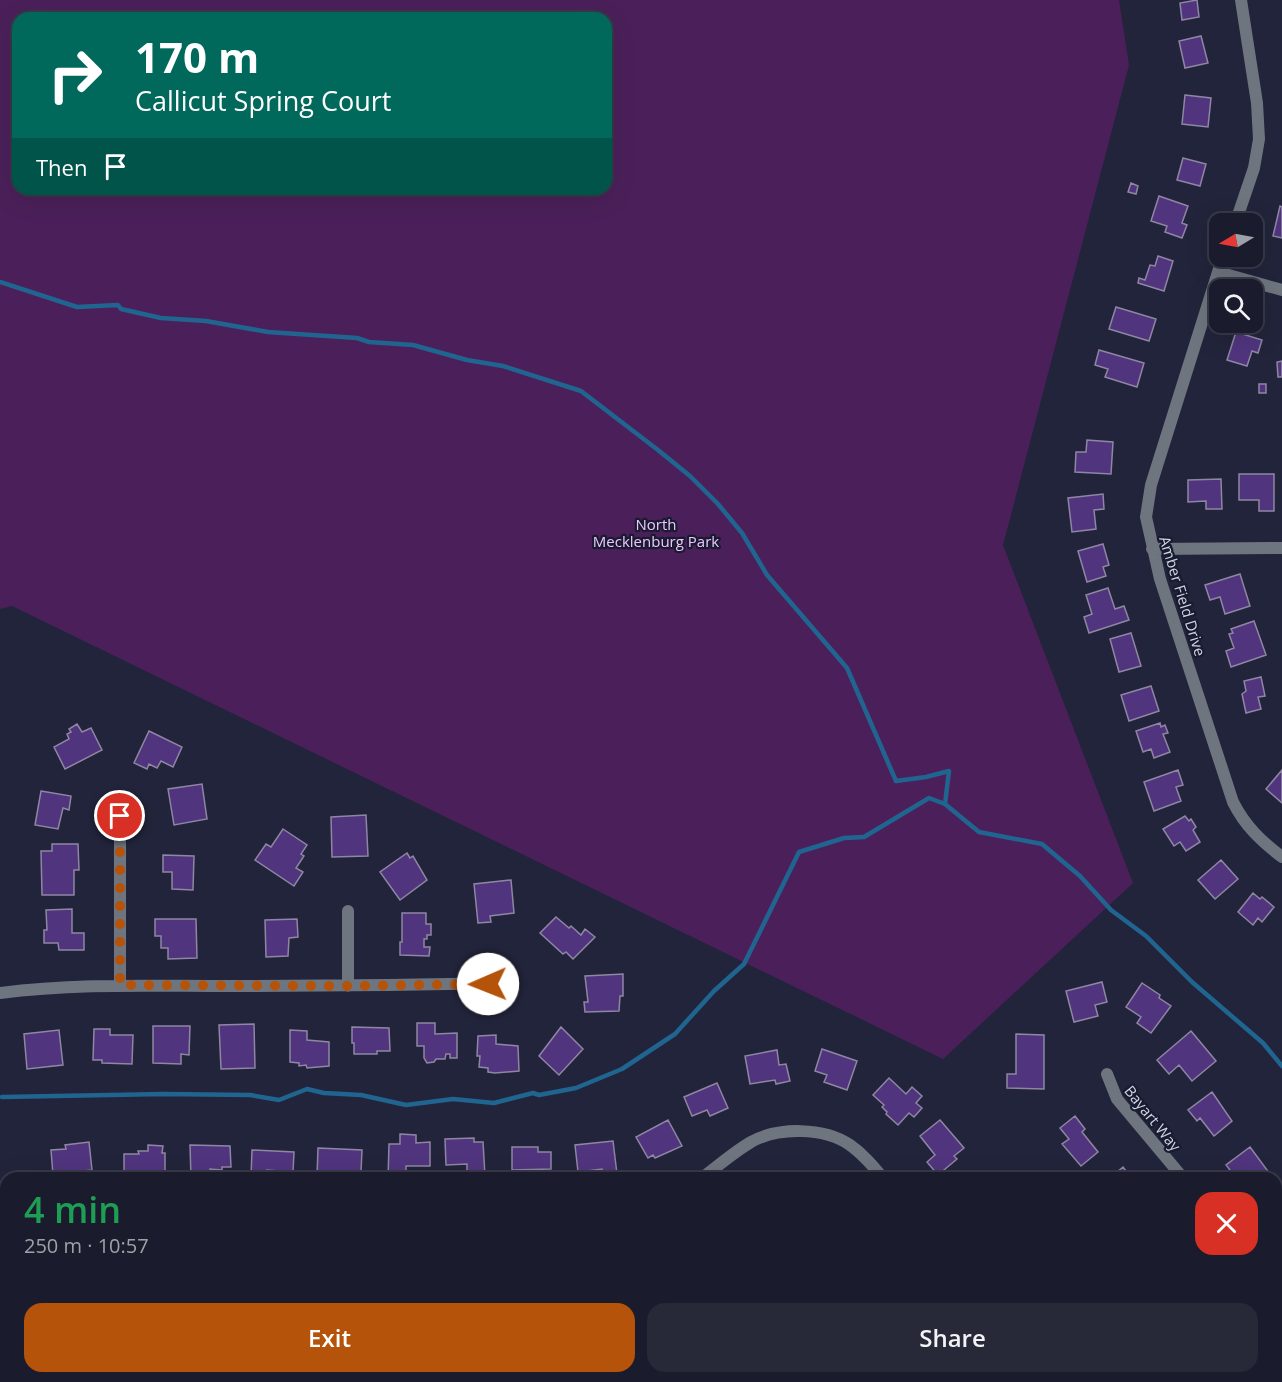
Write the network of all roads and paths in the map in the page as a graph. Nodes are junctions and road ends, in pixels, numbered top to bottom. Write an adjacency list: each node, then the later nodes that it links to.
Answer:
1 (1241, 0): 2 (street)
2 (1239, 213)
3 (1220, 267): 4 (street, Amber Field Drive)
4 (1218, 272): 5 (street); 7 (street, Amber Field Drive)
5 (1282, 290)
6 (1282, 548): 7 (street)
7 (1152, 549): 9 (street, Amber Field Drive)
8 (120, 816): 12 (street)
9 (1282, 857)
10 (348, 911): 13 (street)
11 (509, 983): 13 (street)
12 (120, 985): 13 (street); 14 (street)
13 (348, 986)
14 (0, 993)
15 (1107, 1074): 18 (street, Bayart Way)
16 (711, 1172): 17 (street)
17 (878, 1172)
18 (1178, 1172)

